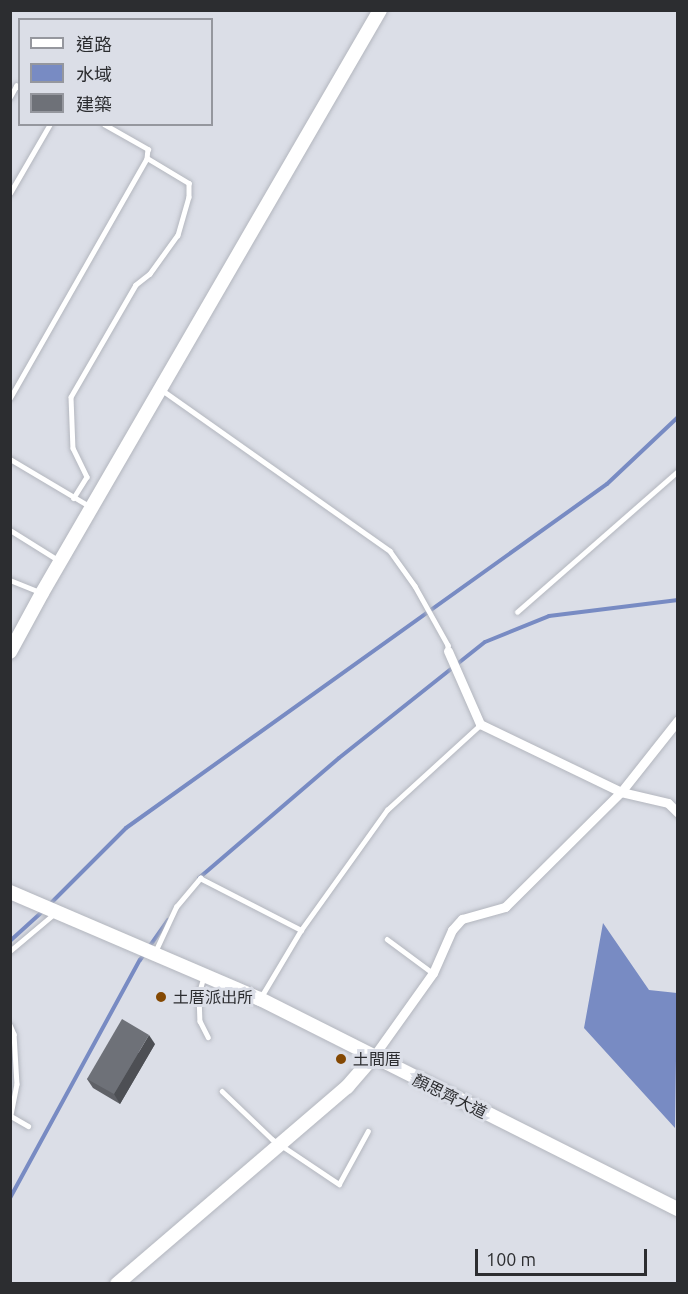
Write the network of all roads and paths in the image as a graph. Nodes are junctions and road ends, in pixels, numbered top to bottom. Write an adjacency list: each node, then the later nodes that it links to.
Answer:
1 (380, 10): 9 (street)
2 (10, 83): 3 (lane)
3 (18, 87): 4 (lane)
4 (10, 97)
5 (49, 126): 8 (lane)
6 (108, 126): 7 (lane)
7 (147, 158): 10 (lane); 13 (lane)
8 (10, 193)
9 (160, 389): 14 (street); 20 (lane)
10 (10, 398)
11 (10, 459): 13 (lane)
12 (678, 471): 19 (lane)
13 (74, 498): 14 (lane)
14 (92, 508): 16 (street)
15 (10, 530): 16 (lane)
16 (61, 561): 18 (street)
17 (10, 580): 18 (lane)
18 (42, 593): 21 (street)
19 (517, 612)
20 (448, 651): 23 (street)
21 (10, 652)
22 (678, 720): 24 (street)
23 (480, 724): 24 (street); 28 (lane)
24 (621, 792): 25 (street); 32 (street)
25 (678, 813)
26 (10, 892): 27 (street, 顏思齊大道)
27 (56, 912): 30 (lane); 31 (street, 顏思齊大道)
28 (301, 930): 31 (lane); 34 (lane)
29 (387, 939): 32 (lane)
30 (10, 951)
31 (154, 954): 33 (street, 顏思齊大道)
32 (433, 973): 37 (street)
33 (205, 974): 34 (street, 顏思齊大道); 36 (lane)
34 (260, 999): 37 (street, 顏思齊大道)
35 (10, 1025): 39 (lane)
36 (208, 1037)
37 (373, 1057): 41 (street); 42 (street, 顏思齊大道)
38 (222, 1091): 41 (lane)
39 (28, 1126)
40 (368, 1131): 41 (lane)
41 (281, 1144): 43 (street)
42 (678, 1209)
43 (117, 1284)

